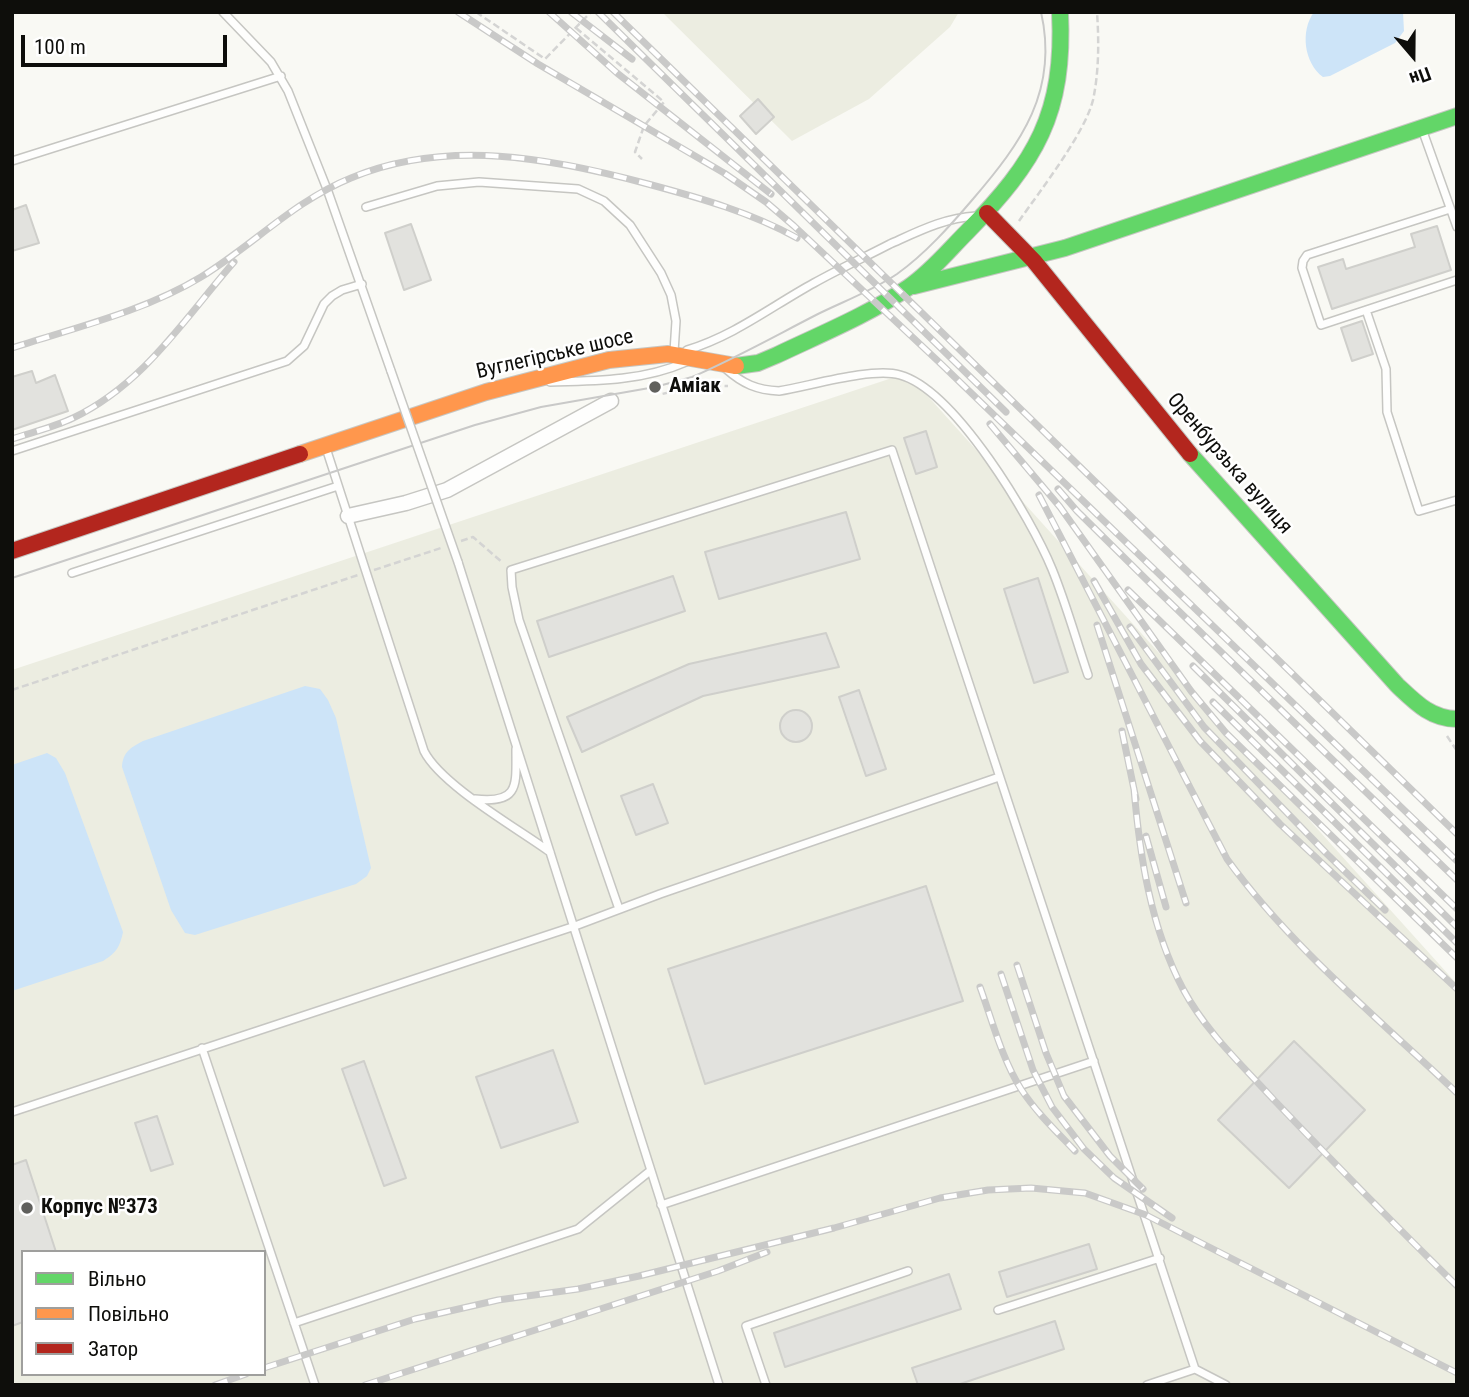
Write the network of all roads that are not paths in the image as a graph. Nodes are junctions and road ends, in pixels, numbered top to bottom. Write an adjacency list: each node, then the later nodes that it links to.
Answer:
1 (223, 12): 3 (lane)
2 (1060, 12): 9 (street, Вуглегірське шосе)
3 (281, 76): 6 (lane); 13 (lane)
4 (1457, 116): 5 (street)
5 (1422, 128): 8 (lane); 11 (street)
6 (12, 161)
7 (366, 207): 16 (lane)
8 (1450, 209): 10 (lane); 15 (lane)
9 (986, 214): 11 (street, Оренбурзька вулиця); 14 (street, Вуглегірське шосе); 16 (lane)
10 (1457, 227)
11 (1032, 258): 14 (street); 29 (street, Оренбурзька вулиця)
12 (1457, 280): 15 (lane)
13 (362, 284): 22 (lane); 30 (lane, bridge)
14 (910, 286): 18 (street, Вуглегірське шосе)
15 (1366, 310): 24 (lane)
16 (674, 354): 17 (street, Вуглегірське шосе); 19 (street, Вуглегірське шосе)
17 (695, 357): 18 (street, Вуглегірське шосе); 19 (lane)
18 (720, 364): 28 (lane)
19 (528, 380): 21 (street, Вуглегірське шосе)
20 (611, 401): 25 (street)
21 (325, 446): 23 (lane); 26 (street, Вуглегірське шосе)
22 (12, 451)
23 (338, 486): 25 (lane); 27 (lane)
24 (1457, 500)
25 (348, 516): 32 (lane)
26 (12, 551)
27 (72, 573)
28 (1088, 675)
29 (1457, 719)
30 (516, 742): 32 (lane); 33 (lane)
31 (999, 777): 34 (lane); 34 (lane); 37 (lane)
32 (475, 799): 33 (lane)
33 (551, 852): 35 (lane)
34 (619, 909): 35 (lane)
35 (575, 926): 36 (lane); 39 (lane)
36 (202, 1048): 38 (lane); 44 (lane)
37 (1094, 1061): 40 (lane); 41 (lane)
38 (12, 1112)
39 (650, 1171): 40 (lane); 44 (lane)
40 (661, 1205): 47 (lane)
41 (1160, 1258): 43 (lane); 45 (lane)
42 (908, 1271): 48 (lane)
43 (999, 1310)
44 (294, 1324): 46 (lane)
45 (1195, 1369): 49 (lane); 50 (lane)
46 (315, 1385)
47 (719, 1385)
48 (765, 1385)
49 (1147, 1385)
50 (1226, 1385)

